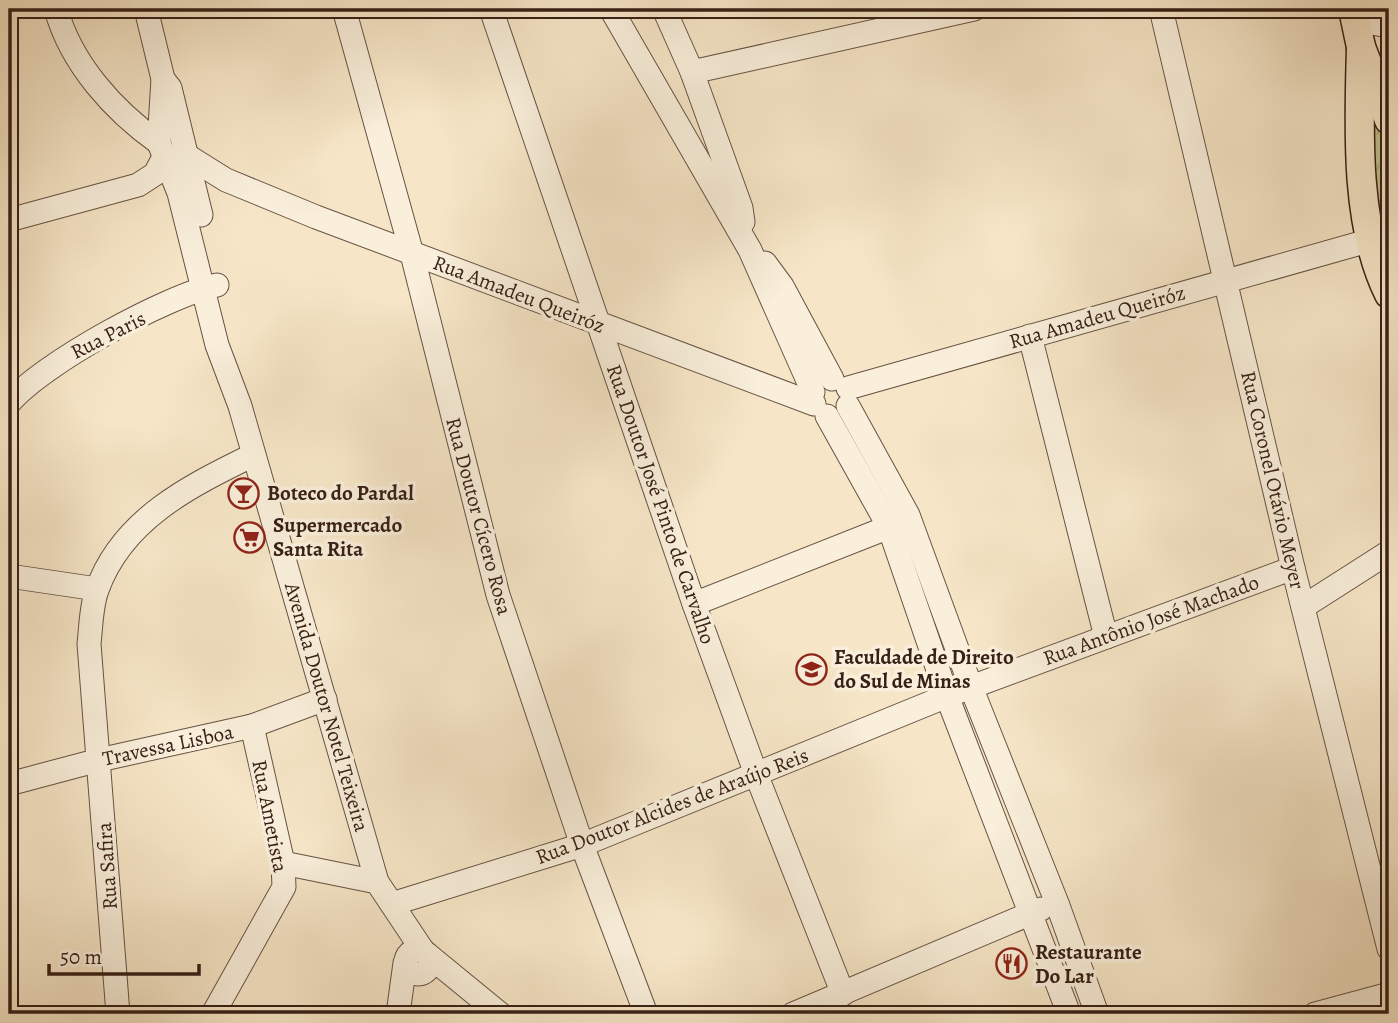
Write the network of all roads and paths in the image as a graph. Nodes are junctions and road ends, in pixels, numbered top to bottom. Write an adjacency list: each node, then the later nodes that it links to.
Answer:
1 (56, 9): 15 (street)
2 (146, 9): 15 (street, Avenida Doutor Notel Teixeira)
3 (344, 9): 22 (street, Rua Doutor Cícero Rosa)
4 (491, 9): 26 (street, Rua Doutor José Pinto de Carvalho)
5 (611, 9): 21 (street)
6 (664, 9): 13 (street)
7 (974, 9): 13 (street)
8 (1161, 9): 23 (street, Rua Coronel Otávio Meyer)
9 (1380, 9): 10 (street)
10 (1389, 18)
11 (1389, 26): 12 (street)
12 (1357, 27): 14 (main road); 20 (main road)
13 (692, 72): 21 (street)
14 (1389, 120)
15 (166, 146): 16 (street, Avenida Doutor Notel Teixeira); 18 (street); 19 (street); 24 (street, Avenida Doutor Notel Teixeira)
16 (186, 155): 17 (street, Rua Amadeu Queiróz); 18 (street, Avenida Doutor Notel Teixeira)
17 (226, 180): 18 (street, Rua Amadeu Queiróz); 22 (street, Rua Amadeu Queiróz)
18 (193, 183): 24 (street, Avenida Doutor Notel Teixeira)
19 (9, 220)
20 (1380, 237): 23 (street, Rua Amadeu Queiróz); 25 (main road)
21 (745, 243): 29 (street)
22 (412, 254): 26 (street, Rua Amadeu Queiróz); 46 (street, Rua Doutor Cícero Rosa)
23 (1226, 281): 27 (street, Rua Amadeu Queiróz); 33 (street, Rua Coronel Otávio Meyer)
24 (211, 287): 28 (street, Rua Paris); 30 (street, Avenida Doutor Notel Teixeira)
25 (1389, 294)
26 (601, 325): 29 (street, Rua Amadeu Queiróz); 36 (street, Rua Doutor José Pinto de Carvalho)
27 (1030, 336): 29 (street, Rua Amadeu Queiróz); 38 (street)
28 (13, 390)
29 (830, 397): 31 (street); 39 (street)
30 (253, 455): 35 (street, Rua Safira); 41 (street, Avenida Doutor Notel Teixeira)
31 (889, 527): 36 (street); 40 (street)
32 (1389, 552): 37 (street)
33 (1293, 568): 37 (street, Rua Coronel Otávio Meyer); 38 (street, Rua Antônio José Machado)
34 (9, 576): 35 (street)
35 (97, 589): 43 (street, Rua Safira)
36 (694, 604): 44 (street, Rua Doutor José Pinto de Carvalho)
37 (1303, 607): 52 (street, Rua Coronel Otávio Meyer)
38 (1106, 637): 39 (street, Rua Antônio José Machado)
39 (971, 687): 40 (street, Rua Antônio José Machado); 49 (street)
40 (947, 696): 44 (street, Rua Doutor Alcides de Araújo Reis); 51 (street)
41 (325, 699): 42 (street, Travessa Lisboa); 48 (street, Avenida Doutor Notel Teixeira)
42 (252, 726): 43 (street, Travessa Lisboa); 47 (street, Rua Ametista)
43 (99, 760): 45 (street, Travessa Lisboa); 56 (street, Rua Safira)
44 (756, 774): 46 (street, Rua Doutor Alcides de Araújo Reis); 54 (street, Rua Doutor José Pinto de Carvalho)
45 (9, 784)
46 (582, 845): 50 (street, Rua Doutor Alcides de Araújo Reis); 60 (street, Rua Doutor Cícero Rosa)
47 (283, 863): 48 (street); 57 (street, Rua Ametista)
48 (377, 882): 50 (street, Avenida Doutor Notel Teixeira)
49 (1057, 903): 51 (street); 63 (street)
50 (397, 913): 53 (street, Avenida Doutor Notel Teixeira)
51 (1029, 914): 54 (street); 62 (street)
52 (1389, 949)
53 (419, 961): 58 (street); 59 (street, Avenida Doutor Notel Teixeira)
54 (843, 994): 61 (street)
55 (1389, 994): 64 (street)
56 (118, 1014)
57 (214, 1014)
58 (399, 1014)
59 (500, 1014)
60 (646, 1014)
61 (793, 1014)
62 (1069, 1014)
63 (1097, 1014)
64 (1315, 1014)

